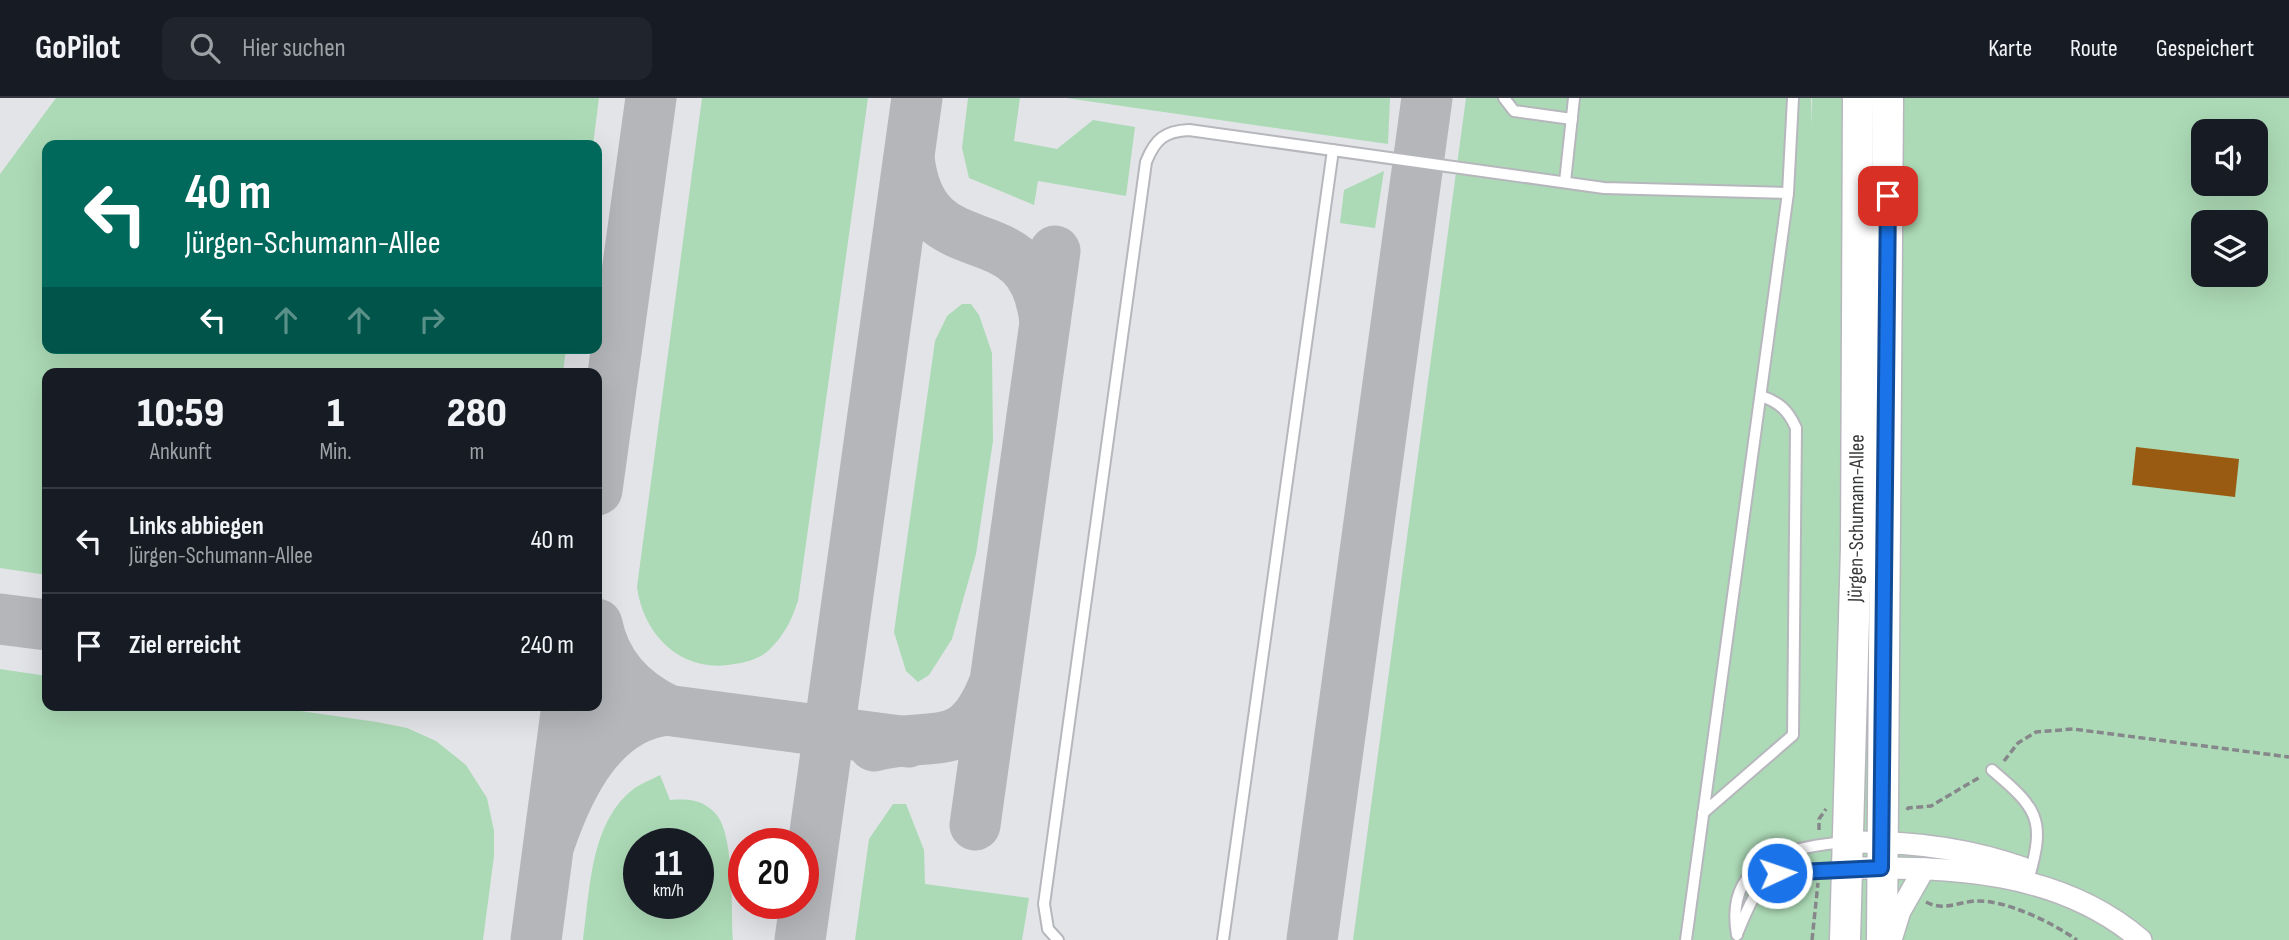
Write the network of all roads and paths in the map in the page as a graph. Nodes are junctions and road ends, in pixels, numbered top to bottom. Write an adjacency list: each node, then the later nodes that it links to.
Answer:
1 (1504, 98): 6 (lane)
2 (1574, 98): 6 (lane)
3 (1793, 98): 9 (lane)
4 (1858, 98): 15 (street, Jürgen-Schumann-Allee)
5 (1888, 98): 14 (street, Jürgen-Schumann-Allee)
6 (1572, 119): 8 (lane)
7 (1333, 150): 8 (lane); 20 (lane); 21 (lane)
8 (1565, 182): 9 (lane)
9 (1788, 193): 10 (lane)
10 (1760, 396): 13 (lane); 13 (lane)
11 (2289, 757): 12 (path)
12 (1992, 770): 14 (path); 17 (lane)
13 (1703, 813): 22 (lane)
14 (1889, 851): 15 (street); 16 (street); 17 (street); 24 (street, Jürgen-Schumann-Allee)
15 (1847, 855): 19 (lane); 19 (lane); 23 (street, Jürgen-Schumann-Allee)
16 (1924, 870): 17 (street); 25 (street)
17 (2030, 877): 27 (street)
18 (1917, 898): 26 (path)
19 (1736, 937)
20 (1058, 940)
21 (1223, 940)
22 (1686, 940)
23 (1845, 940)
24 (1882, 940)
25 (1891, 940)
26 (2077, 940)
27 (2141, 940)

